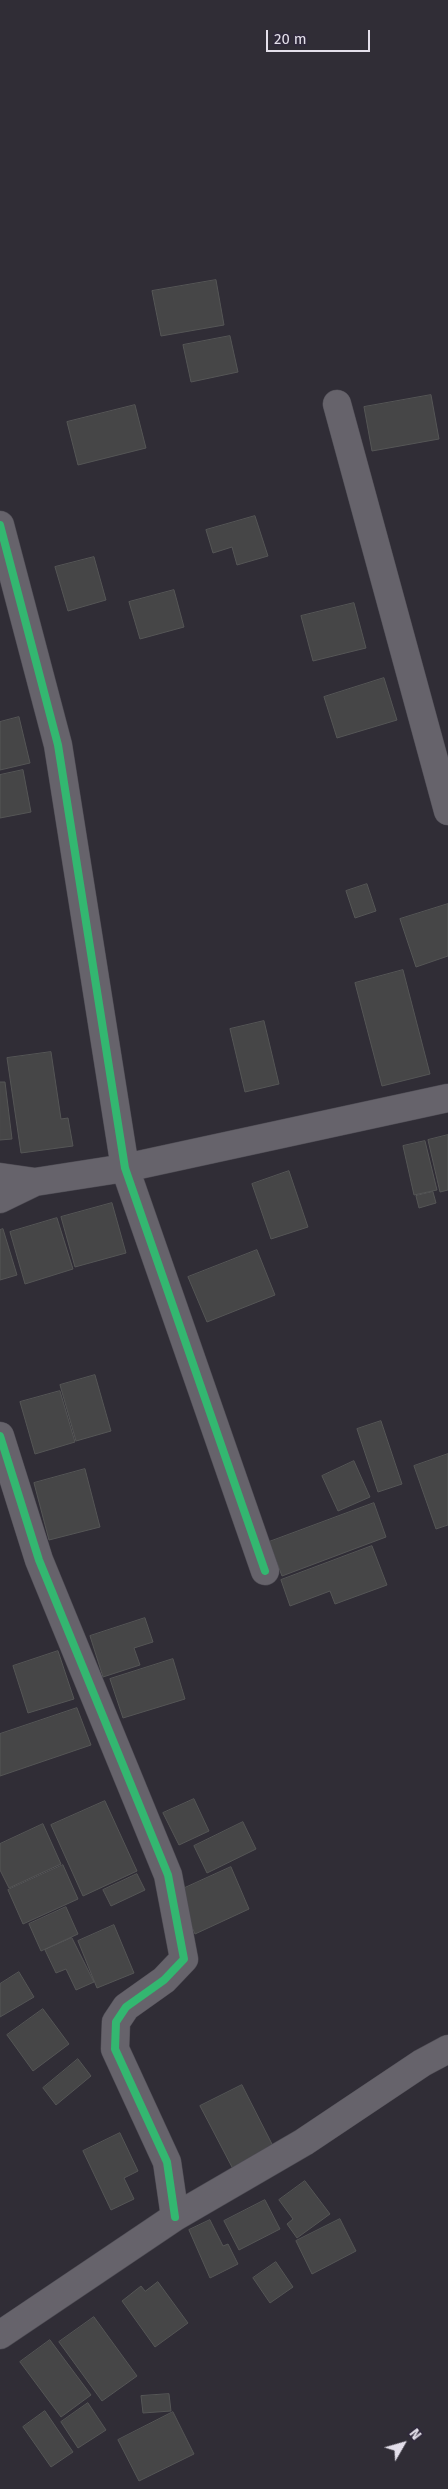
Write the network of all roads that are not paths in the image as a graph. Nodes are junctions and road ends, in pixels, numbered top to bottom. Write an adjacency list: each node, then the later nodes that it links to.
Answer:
1 (337, 404): 3 (street)
2 (0, 525): 5 (street)
3 (448, 811)
4 (448, 1098): 5 (street)
5 (125, 1168): 7 (street); 10 (street)
6 (0, 1176): 7 (street)
7 (35, 1182): 8 (street)
8 (0, 1199)
9 (0, 1436): 12 (street)
10 (265, 1570)
11 (448, 2049): 12 (street)
12 (175, 2217): 13 (street)
13 (0, 2335)

